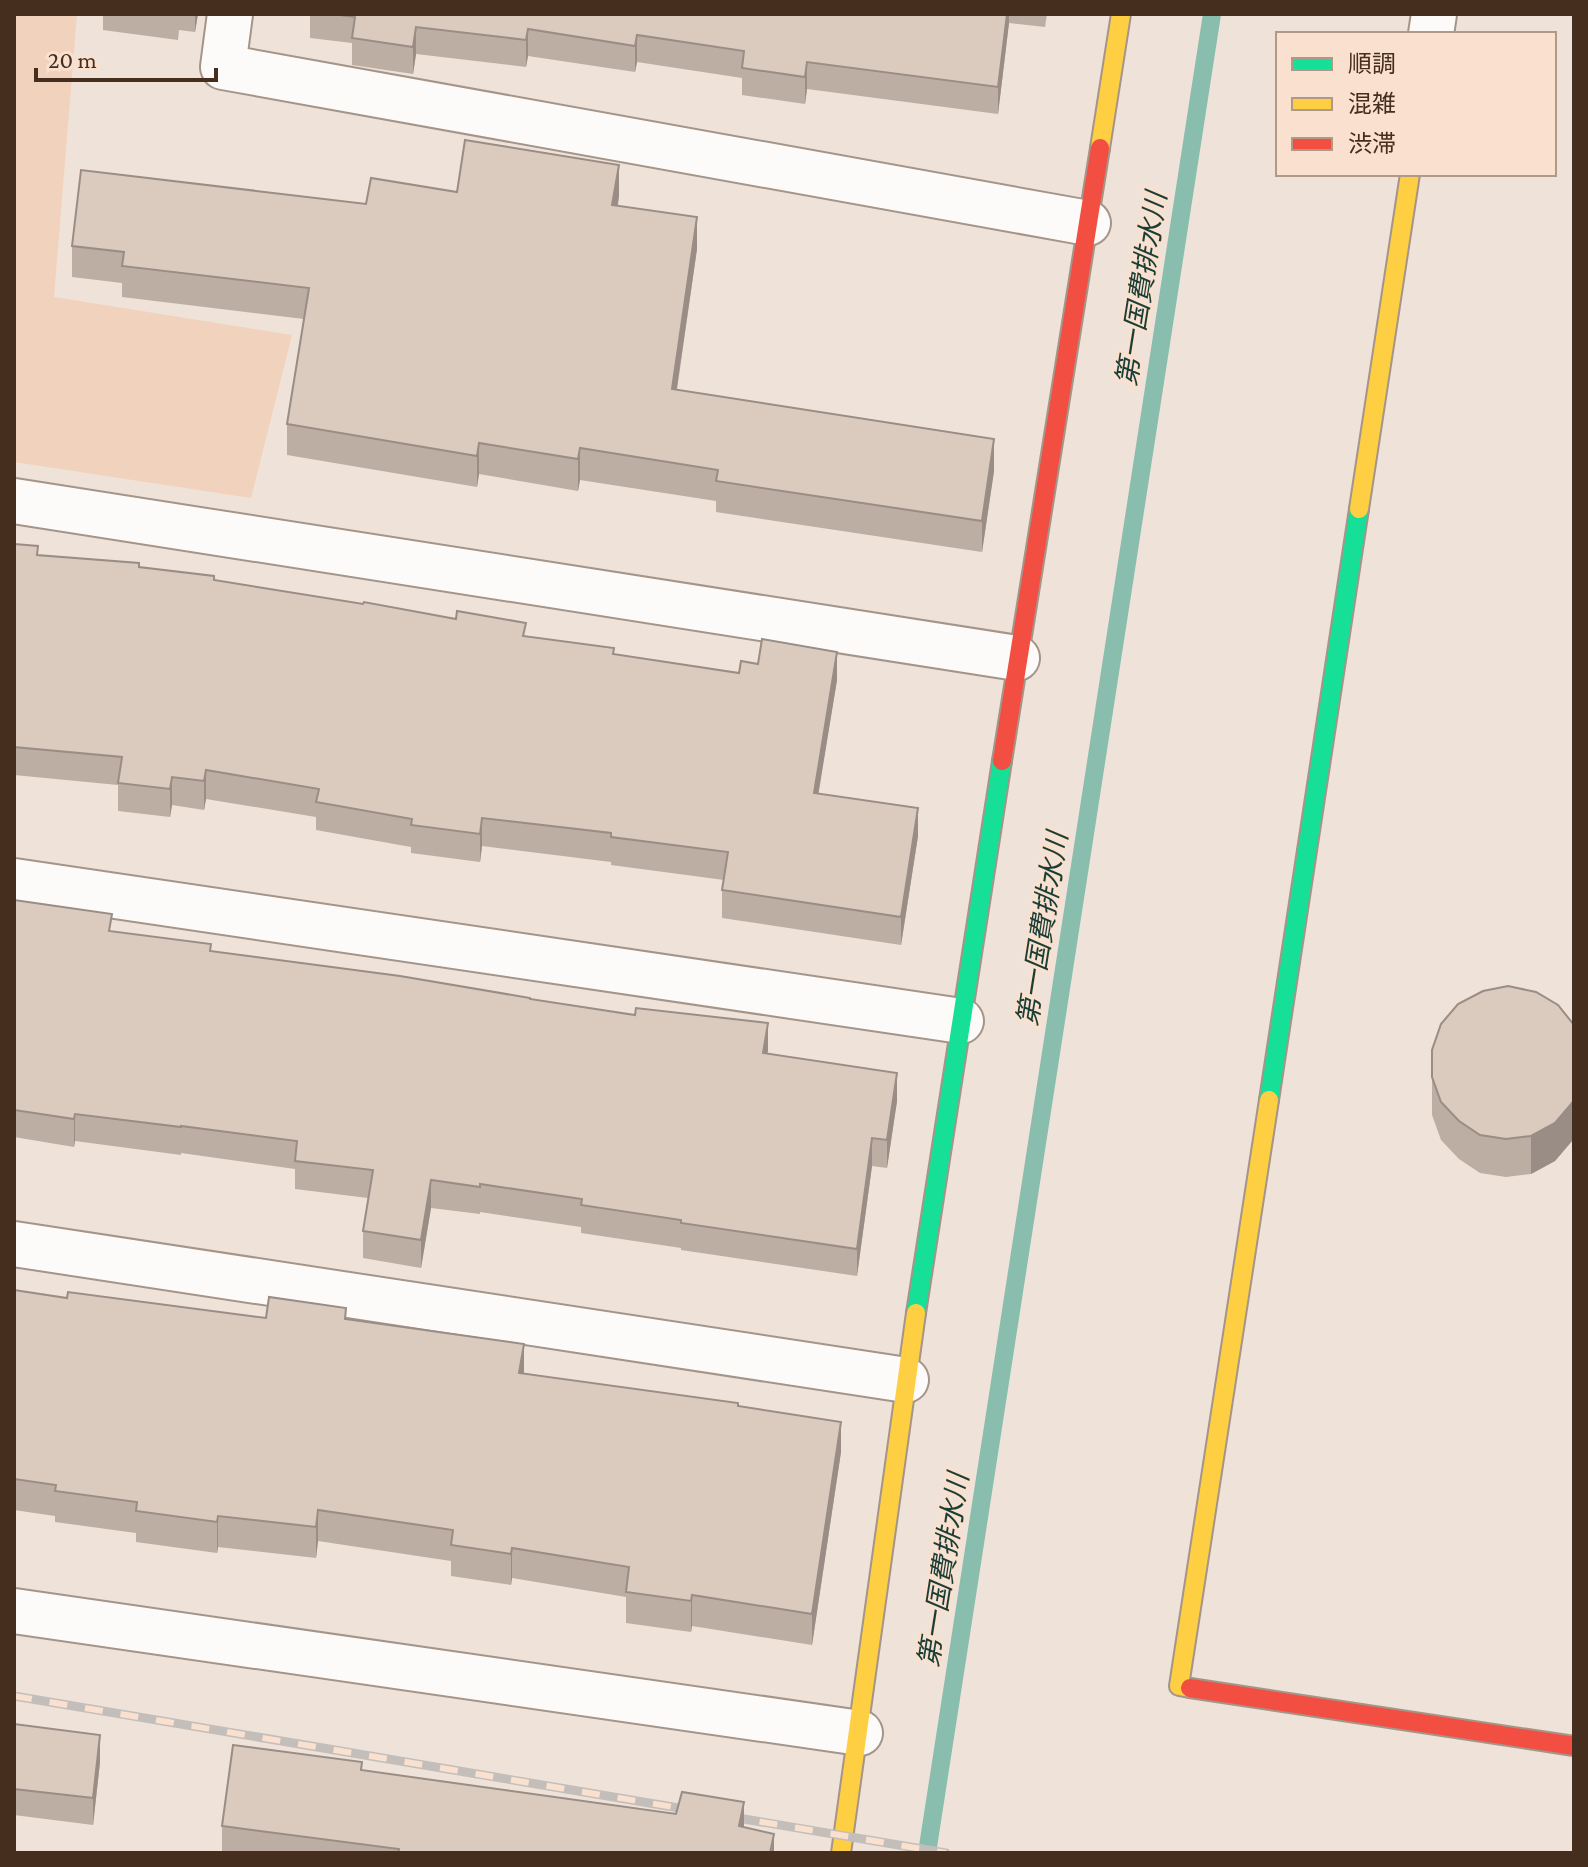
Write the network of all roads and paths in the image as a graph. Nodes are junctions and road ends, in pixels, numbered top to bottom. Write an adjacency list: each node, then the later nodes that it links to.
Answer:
1 (230, 14): 4 (street)
2 (1121, 14): 4 (street)
3 (1410, 176): 13 (street)
4 (1088, 223): 6 (street)
5 (14, 501): 6 (street)
6 (1017, 658): 8 (street)
7 (14, 881): 8 (street)
8 (961, 1021): 10 (street)
9 (14, 1244): 10 (street)
10 (906, 1380): 12 (street)
11 (14, 1611): 12 (street)
12 (860, 1733): 14 (street)
13 (1574, 1746)
14 (841, 1853)

